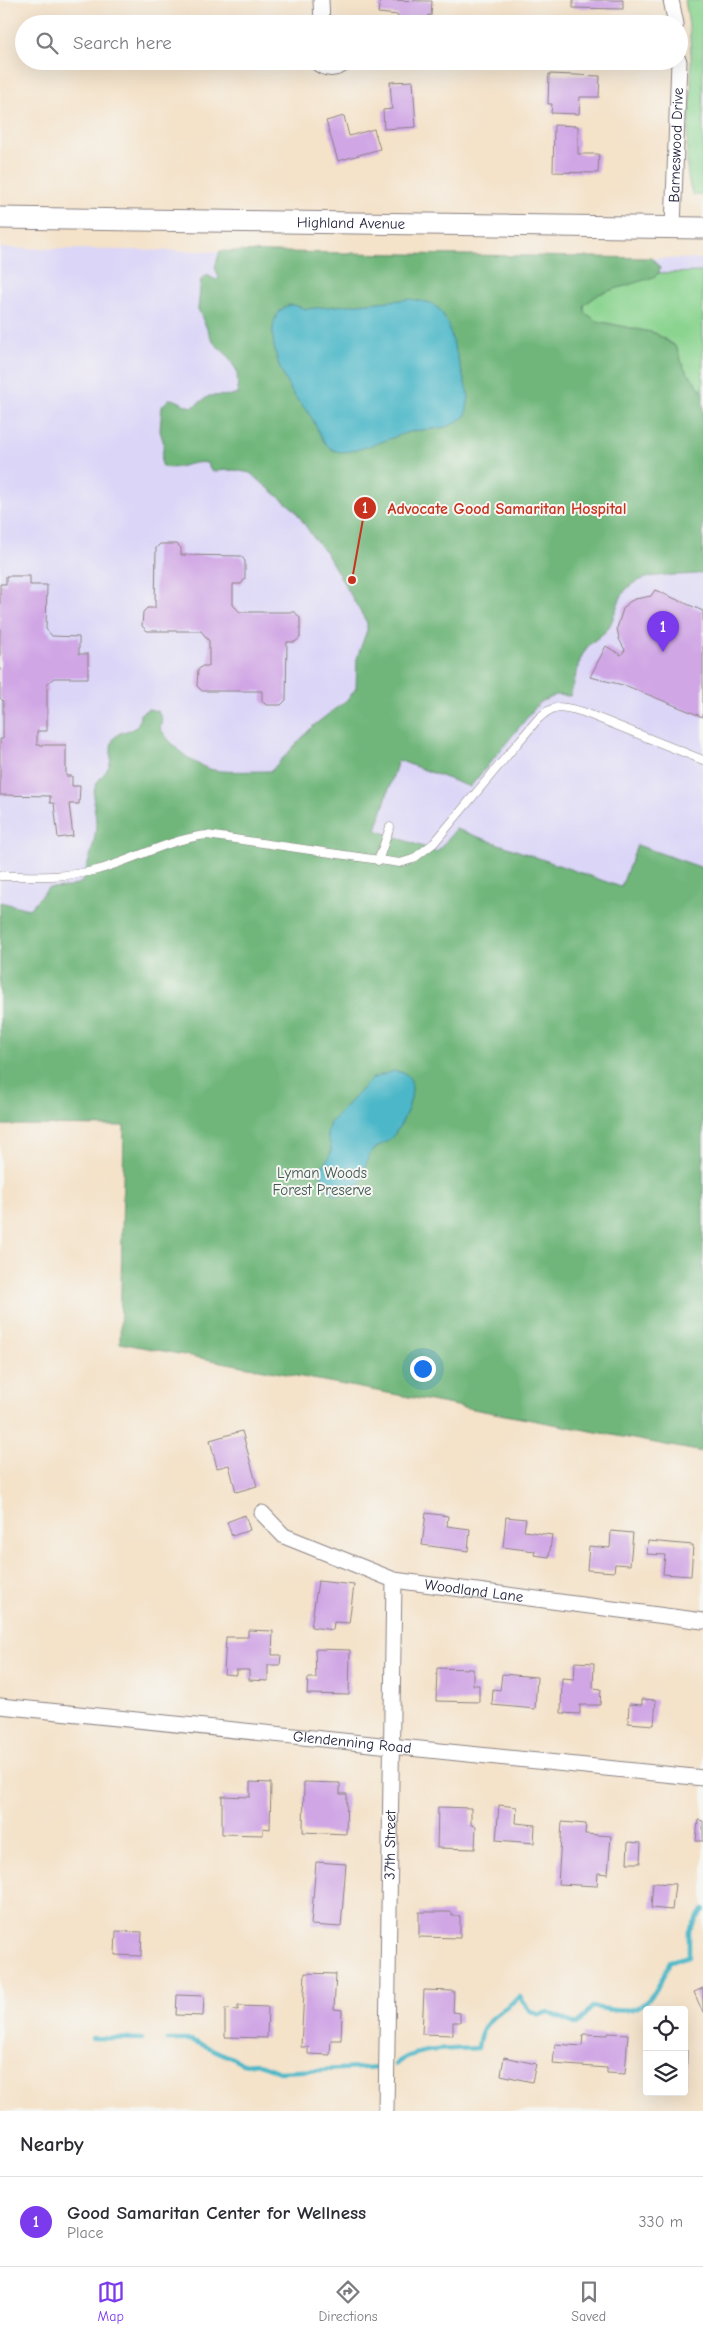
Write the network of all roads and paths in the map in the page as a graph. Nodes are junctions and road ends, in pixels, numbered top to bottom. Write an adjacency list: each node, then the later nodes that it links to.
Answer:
1 (321, 0): 3 (street)
2 (671, 0): 4 (street)
3 (322, 15)
4 (674, 15)
5 (679, 70): 7 (street, Barneswood Drive)
6 (0, 218): 7 (main road, Highland Avenue)
7 (673, 227): 8 (main road, Highland Avenue)
8 (703, 228)
9 (703, 760): 11 (lane)
10 (390, 827): 11 (lane)
11 (378, 861): 12 (lane)
12 (0, 876)
13 (262, 1514): 14 (street, Woodland Lane)
14 (394, 1580): 15 (street, Woodland Lane); 17 (street, 37th Street)
15 (703, 1621)
16 (0, 1706): 17 (street, Glendenning Road)
17 (392, 1748): 18 (street, Glendenning Road); 19 (street, 37th Street)
18 (703, 1778)
19 (386, 2111)

